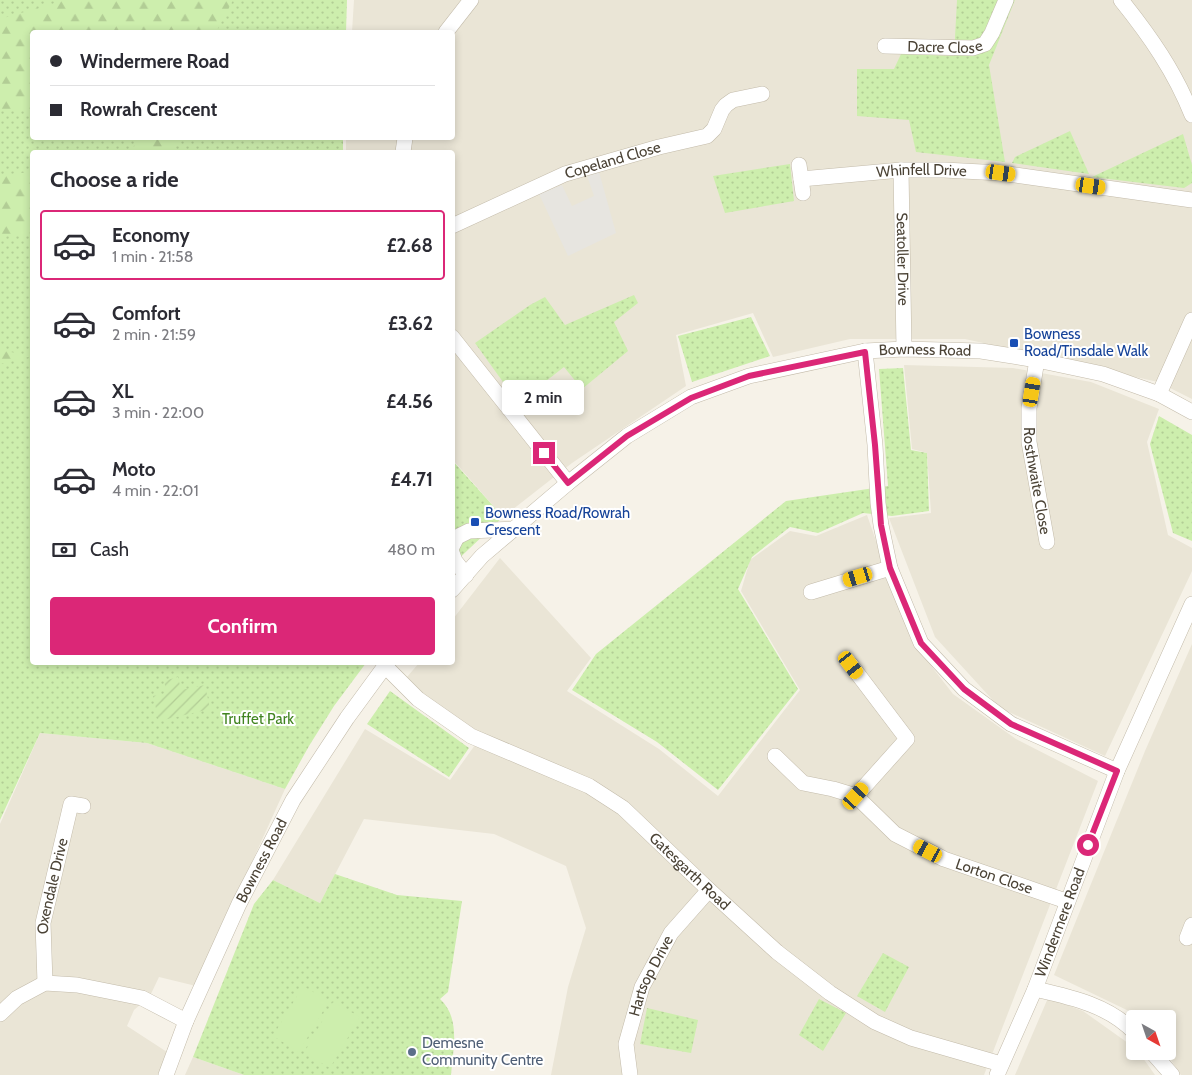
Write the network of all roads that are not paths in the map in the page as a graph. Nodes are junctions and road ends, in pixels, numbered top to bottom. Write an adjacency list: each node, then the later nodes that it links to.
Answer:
1 (472, 0): 4 (street)
2 (1006, 0): 5 (street, Dacre Close)
3 (1121, 0): 6 (street)
4 (448, 30)
5 (885, 46)
6 (1188, 91): 8 (street)
7 (762, 94): 12 (street, Copeland Close)
8 (1192, 115)
9 (901, 170): 10 (street, Whinfell Drive); 11 (street, Whinfell Drive); 15 (street, Seatoller Drive)
10 (801, 179)
11 (1192, 200)
12 (455, 225)
13 (1192, 320): 18 (street)
14 (455, 341): 20 (street)
15 (904, 349): 16 (street, Bowness Road); 17 (street, Bowness Road)
16 (865, 352): 20 (street, Bowness Road); 25 (street)
17 (1037, 360): 18 (street, Bowness Road); 23 (street, Rosthwaite Close)
18 (1158, 394): 19 (street, Bowness Road)
19 (1192, 412)
20 (568, 483): 21 (street, Bowness Road)
21 (514, 529): 22 (street); 26 (street, Bowness Road)
22 (455, 540)
23 (1047, 542)
24 (455, 561): 26 (street)
25 (890, 568): 28 (street); 34 (street)
26 (466, 574): 27 (street, Bowness Road)
27 (455, 587)
28 (811, 592)
29 (1192, 604): 34 (street, Windermere Road)
30 (386, 665): 42 (street, Bowness Road)
31 (388, 665): 37 (street, Gatesgarth Road)
32 (851, 665): 35 (street)
33 (775, 756): 35 (street, Lorton Close)
34 (1117, 771): 38 (street, Windermere Road)
35 (856, 796): 38 (street, Lorton Close)
36 (83, 806): 39 (street, Oxendale Drive)
37 (709, 890): 45 (street, Gatesgarth Road); 47 (street, Hartsop Drive)
38 (1066, 901): 40 (street, Windermere Road)
39 (45, 983): 41 (street); 42 (street)
40 (1035, 989): 43 (street); 45 (street, Windermere Road)
41 (0, 1014)
42 (186, 1021): 46 (street, Bowness Road)
43 (1126, 1023)
44 (1159, 1060): 48 (street)
45 (999, 1070)
46 (166, 1075)
47 (630, 1075)
48 (1172, 1075)

